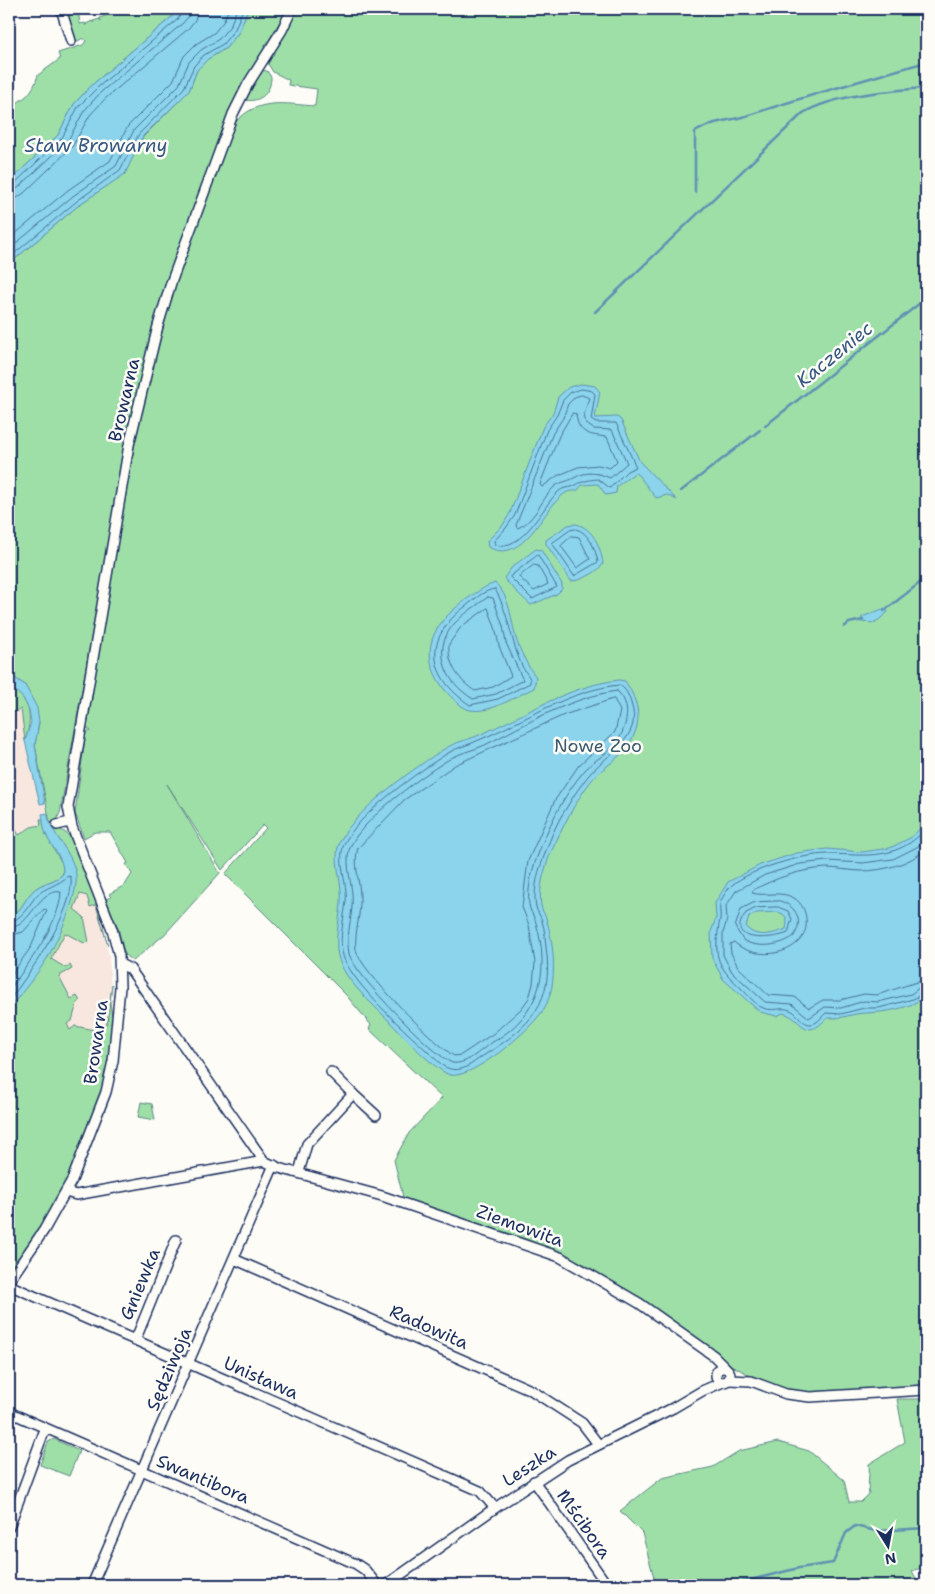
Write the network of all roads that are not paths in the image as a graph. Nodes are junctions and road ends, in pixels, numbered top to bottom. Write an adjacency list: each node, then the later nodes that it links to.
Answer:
1 (61, 9): 3 (street)
2 (292, 9): 4 (street, Browarna)
3 (71, 41)
4 (70, 822): 5 (street); 6 (street, Browarna)
5 (56, 825)
6 (120, 964): 10 (street); 13 (street, Browarna)
7 (332, 1072): 8 (street)
8 (353, 1094): 9 (street); 12 (street)
9 (376, 1115)
10 (264, 1161): 11 (street, Ziemowita); 13 (street)
11 (274, 1165): 12 (street, Ziemowita); 15 (street, Sędziwoja)
12 (299, 1172): 19 (street, Ziemowita)
13 (66, 1192): 16 (street, Browarna)
14 (176, 1240): 18 (street, Gniewka)
15 (234, 1259): 20 (street, Sędziwoja); 27 (street, Radowita)
16 (9, 1281)
17 (9, 1285): 18 (street, Unisława)
18 (135, 1341): 20 (street, Unisława)
19 (709, 1354): 21 (street, Ziemowita); 22 (street)
20 (189, 1365): 28 (street, Sędziwoja); 30 (street, Unisława)
21 (728, 1368): 22 (street); 22 (street); 23 (street, Ziemowita)
22 (721, 1378): 23 (street, Ziemowita); 27 (street, Leszka)
23 (751, 1381): 24 (street, Ziemowita)
24 (926, 1390)
25 (9, 1412): 26 (street, Swantibora)
26 (45, 1429): 28 (street, Swantibora); 31 (street)
27 (598, 1444): 29 (street, Leszka)
28 (142, 1470): 32 (street, Sędziwoja); 33 (street, Swantibora)
29 (534, 1481): 30 (street, Leszka); 35 (street, Mścibora)
30 (495, 1508): 34 (street, Leszka)
31 (9, 1528)
32 (94, 1585)
33 (377, 1585)
34 (386, 1585)
35 (607, 1585)

